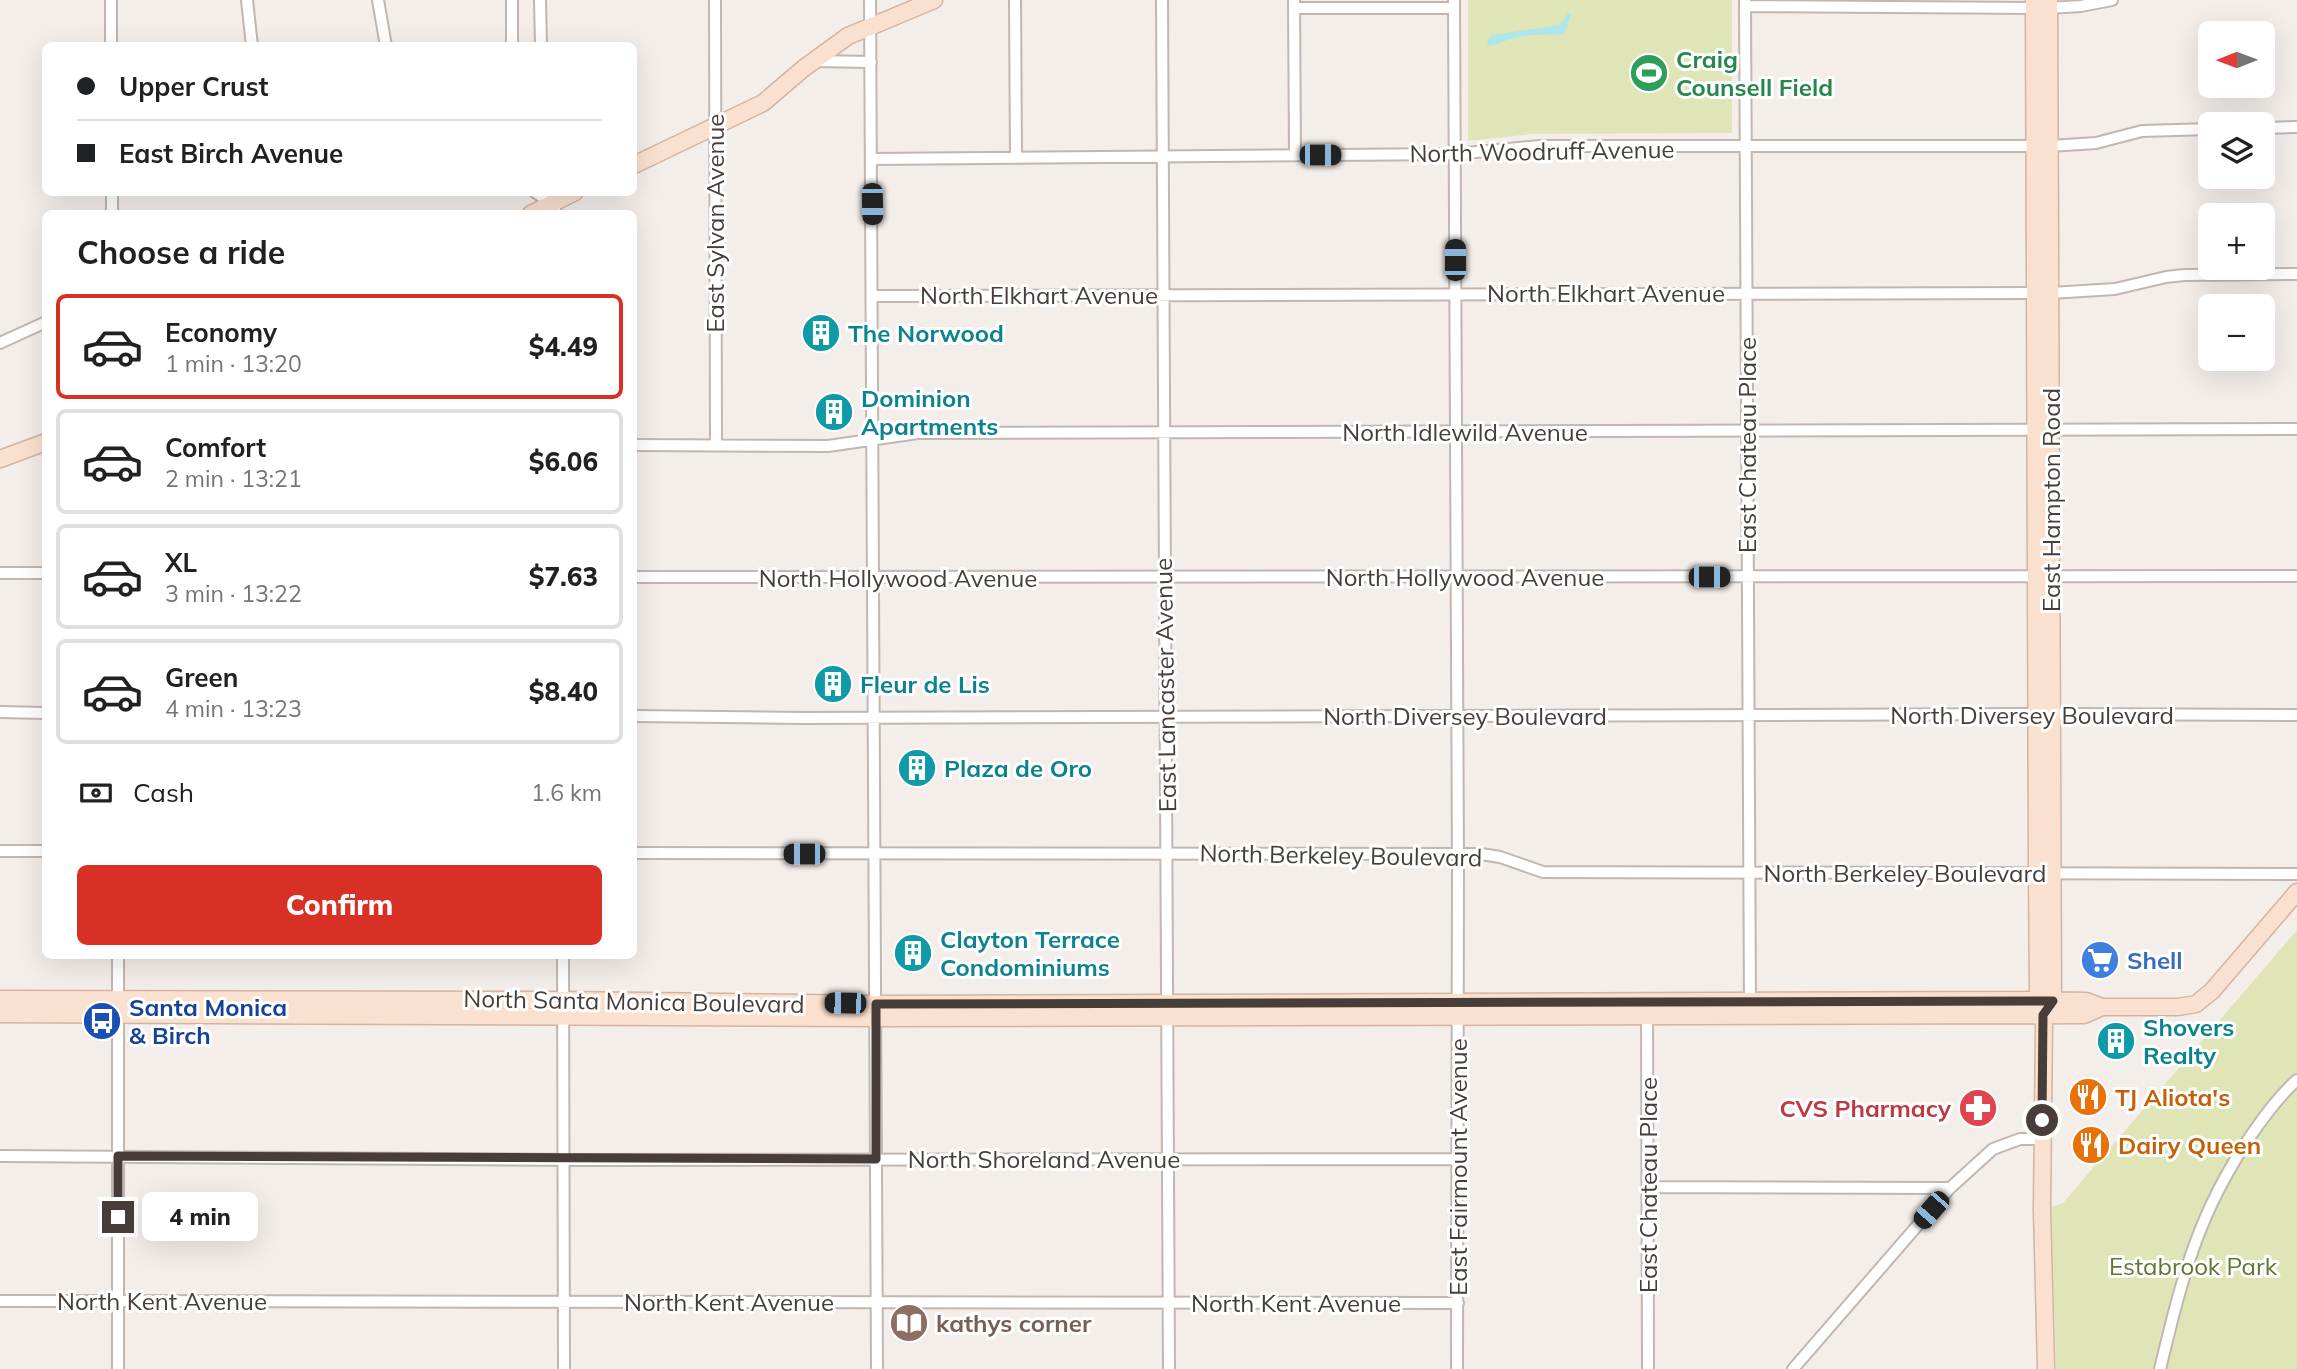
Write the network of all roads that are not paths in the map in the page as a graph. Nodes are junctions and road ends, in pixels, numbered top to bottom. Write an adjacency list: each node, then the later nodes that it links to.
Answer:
1 (111, 0): 17 (street)
2 (247, 0): 18 (street)
3 (378, 0): 19 (street)
4 (512, 0): 20 (street)
5 (540, 0): 21 (street)
6 (715, 0): 25 (street, East Sylvan Avenue)
7 (870, 0): 16 (street)
8 (934, 0): 16 (street)
9 (1015, 0): 33 (street)
10 (1162, 0): 32 (street, East Lancaster Avenue)
11 (2112, 0): 15 (street)
12 (1745, 3): 15 (street); 29 (street, East Chateau Place)
13 (1294, 4): 14 (street); 31 (street)
14 (1454, 4): 30 (street, East Fairmount Avenue)
15 (2041, 4): 28 (street, East Hampton Road)
16 (871, 27): 22 (street); 23 (street)
17 (111, 42)
18 (252, 42)
19 (385, 42)
20 (512, 42)
21 (541, 42)
22 (813, 61): 23 (street); 25 (street)
23 (871, 62): 34 (street)
24 (2297, 127): 26 (street)
25 (715, 128): 35 (street); 52 (street, East Sylvan Avenue)
26 (2275, 128)
27 (2198, 129): 28 (street, North Woodruff Avenue)
28 (2042, 146): 29 (street, North Woodruff Avenue); 39 (street, East Hampton Road)
29 (1745, 147): 30 (street, North Woodruff Avenue); 38 (street, East Chateau Place)
30 (1455, 154): 31 (street, North Woodruff Avenue); 37 (street, East Fairmount Avenue)
31 (1295, 155): 32 (street, North Woodruff Avenue)
32 (1162, 156): 33 (street, North Woodruff Avenue); 40 (street, East Lancaster Avenue)
33 (1016, 158): 34 (street, North Woodruff Avenue)
34 (871, 159): 41 (street)
35 (637, 164)
36 (2297, 274): 39 (street, North Elkhart Avenue)
37 (1455, 293): 38 (street, North Elkhart Avenue); 40 (street, North Elkhart Avenue); 48 (street, East Fairmount Avenue)
38 (1746, 293): 39 (street, North Elkhart Avenue); 46 (street, East Chateau Place)
39 (2043, 293): 45 (street, East Hampton Road)
40 (1164, 294): 41 (street, North Elkhart Avenue); 47 (street, East Lancaster Avenue)
41 (872, 296): 49 (street)
42 (42, 324): 43 (street)
43 (0, 343)
44 (2297, 429): 45 (street, North Idlewild Avenue)
45 (2044, 430): 46 (street, North Idlewild Avenue); 56 (street, East Hampton Road)
46 (1747, 431): 48 (street, North Idlewild Avenue); 60 (street, East Chateau Place)
47 (1164, 432): 48 (street, North Idlewild Avenue); 49 (street, North Idlewild Avenue); 62 (street, East Lancaster Avenue)
48 (1456, 432): 57 (street, East Fairmount Avenue)
49 (873, 439): 52 (street, North Idlewild Avenue); 61 (street)
50 (42, 444): 53 (street)
51 (637, 445): 52 (street, North Idlewild Avenue)
52 (716, 445)
53 (0, 458)
54 (0, 573): 55 (street)
55 (42, 573)
56 (2045, 575): 58 (street, North Hollywood Avenue); 60 (street, North Hollywood Avenue); 65 (street, East Hampton Road)
57 (1457, 576): 60 (street, North Hollywood Avenue); 62 (street, North Hollywood Avenue); 66 (street, East Fairmount Avenue)
58 (2297, 576)
59 (637, 577): 61 (street, North Hollywood Avenue)
60 (1748, 577): 70 (street, East Chateau Place)
61 (874, 578): 62 (street, North Hollywood Avenue); 71 (street)
62 (1164, 578): 69 (street, East Lancaster Avenue)
63 (0, 712): 64 (street)
64 (42, 713)
65 (2044, 714): 67 (street, North Diversey Boulevard); 70 (street, North Diversey Boulevard); 78 (street, East Hampton Road)
66 (1458, 715): 69 (street, North Diversey Boulevard); 70 (street, North Diversey Boulevard); 77 (street, East Fairmount Avenue)
67 (2297, 715)
68 (637, 716): 71 (street, North Diversey Boulevard)
69 (1165, 716): 71 (street, North Diversey Boulevard); 75 (street, East Lancaster Avenue)
70 (1748, 716): 79 (street, East Chateau Place)
71 (874, 717): 76 (street)
72 (0, 851): 73 (street)
73 (42, 851)
74 (637, 853): 76 (street, North Berkeley Boulevard)
75 (1167, 853): 76 (street, North Berkeley Boulevard); 77 (street, North Berkeley Boulevard); 91 (street, East Lancaster Avenue)
76 (875, 854): 92 (street)
77 (1458, 854): 79 (street, North Berkeley Boulevard); 89 (street, East Fairmount Avenue)
78 (2045, 872): 79 (street, North Berkeley Boulevard); 80 (street, North Berkeley Boulevard); 86 (street, East Hampton Road)
79 (1749, 873): 90 (street, East Chateau Place)
80 (2297, 874)
81 (2297, 892): 86 (street, North Santa Monica Boulevard)
82 (118, 959): 87 (street)
83 (563, 959): 85 (street)
84 (0, 999): 87 (street, North Santa Monica Boulevard)
85 (562, 1000): 87 (street, North Santa Monica Boulevard); 92 (street, North Santa Monica Boulevard); 94 (street)
86 (2045, 1005): 90 (street, North Santa Monica Boulevard); 96 (street, East Hampton Road)
87 (118, 1007): 93 (street, North Santa Monica Boulevard); 94 (street, North Santa Monica Boulevard); 98 (street)
88 (1647, 1008): 89 (street, North Santa Monica Boulevard); 90 (street, North Santa Monica Boulevard); 103 (street, East Chateau Place)
89 (1458, 1009): 91 (street, North Santa Monica Boulevard); 100 (street, East Fairmount Avenue)
90 (1750, 1009)
91 (1168, 1010): 92 (street, North Santa Monica Boulevard); 102 (street, East Lancaster Avenue)
92 (876, 1011): 94 (street, North Santa Monica Boulevard); 99 (street)
93 (0, 1014)
94 (563, 1017): 101 (street)
95 (2297, 1080): 119 (street)
96 (2042, 1139): 104 (street); 118 (street, East Hampton Road)
97 (0, 1156): 98 (street, North Shoreland Avenue)
98 (118, 1156): 101 (street, North Shoreland Avenue); 106 (street)
99 (876, 1159): 101 (street, North Shoreland Avenue); 102 (street, North Shoreland Avenue); 108 (street)
100 (1457, 1159): 102 (street, North Shoreland Avenue); 110 (street, East Fairmount Avenue)
101 (564, 1160): 107 (street)
102 (1168, 1160): 109 (street, East Lancaster Avenue)
103 (1649, 1187): 104 (street); 116 (street, East Chateau Place)
104 (1950, 1188): 117 (street)
105 (0, 1301): 106 (street, North Kent Avenue)
106 (117, 1301): 107 (street, North Kent Avenue); 111 (street)
107 (564, 1302): 108 (street, North Kent Avenue); 112 (street)
108 (877, 1303): 109 (street, North Kent Avenue); 113 (street)
109 (1169, 1303): 110 (street, North Kent Avenue); 114 (street, East Lancaster Avenue)
110 (1458, 1303): 115 (street, East Fairmount Avenue)
111 (118, 1369)
112 (564, 1369)
113 (877, 1369)
114 (1169, 1369)
115 (1457, 1369)
116 (1648, 1369)
117 (1793, 1369)
118 (2046, 1369)
119 (2160, 1369)

